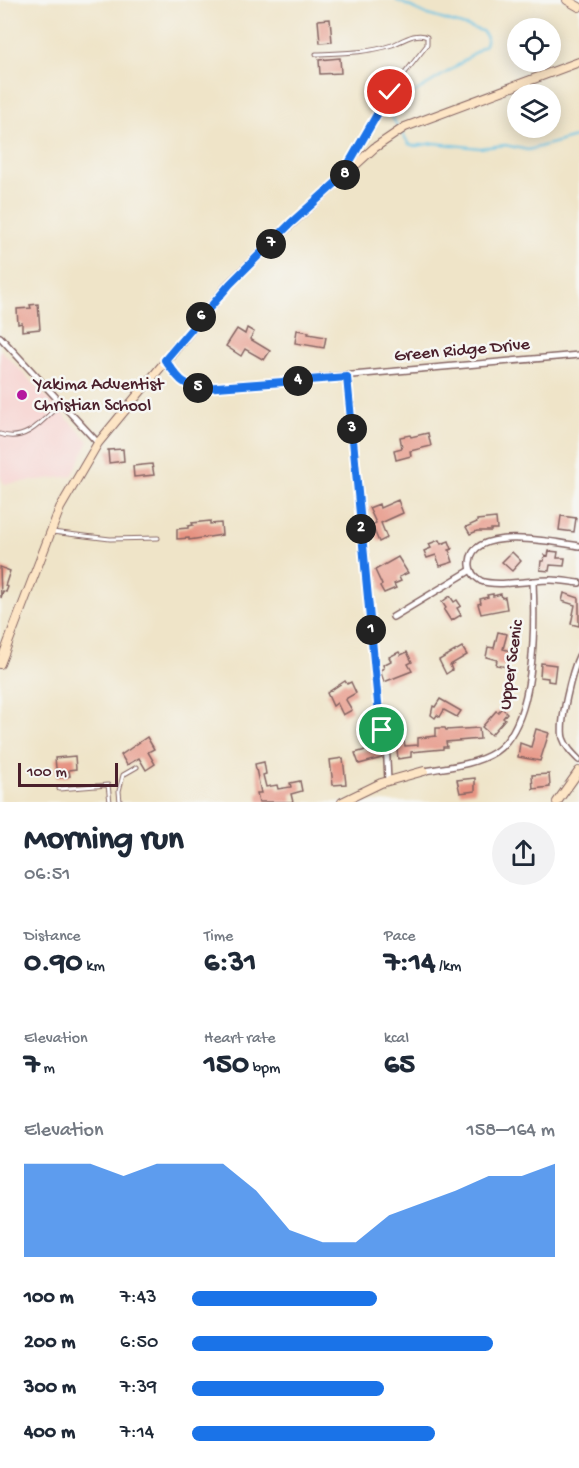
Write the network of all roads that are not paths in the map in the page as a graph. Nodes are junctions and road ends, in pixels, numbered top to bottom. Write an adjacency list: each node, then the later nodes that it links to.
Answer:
1 (567, 0): 2 (street)
2 (579, 7)
3 (316, 54): 5 (lane)
4 (579, 62): 5 (street)
5 (349, 171): 8 (street)
6 (0, 337): 10 (street)
7 (579, 355): 9 (street, Green Ridge Drive)
8 (165, 360): 9 (street, Green Ridge Drive); 12 (street)
9 (347, 377): 26 (street)
10 (61, 403): 11 (lane); 12 (street)
11 (0, 434)
12 (98, 443): 13 (street)
13 (51, 532): 14 (lane); 21 (street)
14 (158, 538)
15 (579, 546): 16 (street)
16 (471, 570): 17 (street); 19 (street)
17 (533, 581): 18 (street); 24 (street, Upper Scenic)
18 (579, 583)
19 (393, 617)
20 (579, 656): 22 (street)
21 (0, 664)
22 (579, 760)
23 (137, 767): 29 (lane)
24 (424, 771): 26 (street)
25 (579, 771): 31 (street)
26 (388, 781): 30 (street)
27 (59, 789): 28 (lane)
28 (110, 802)
29 (120, 802)
30 (342, 802)
31 (557, 802)

